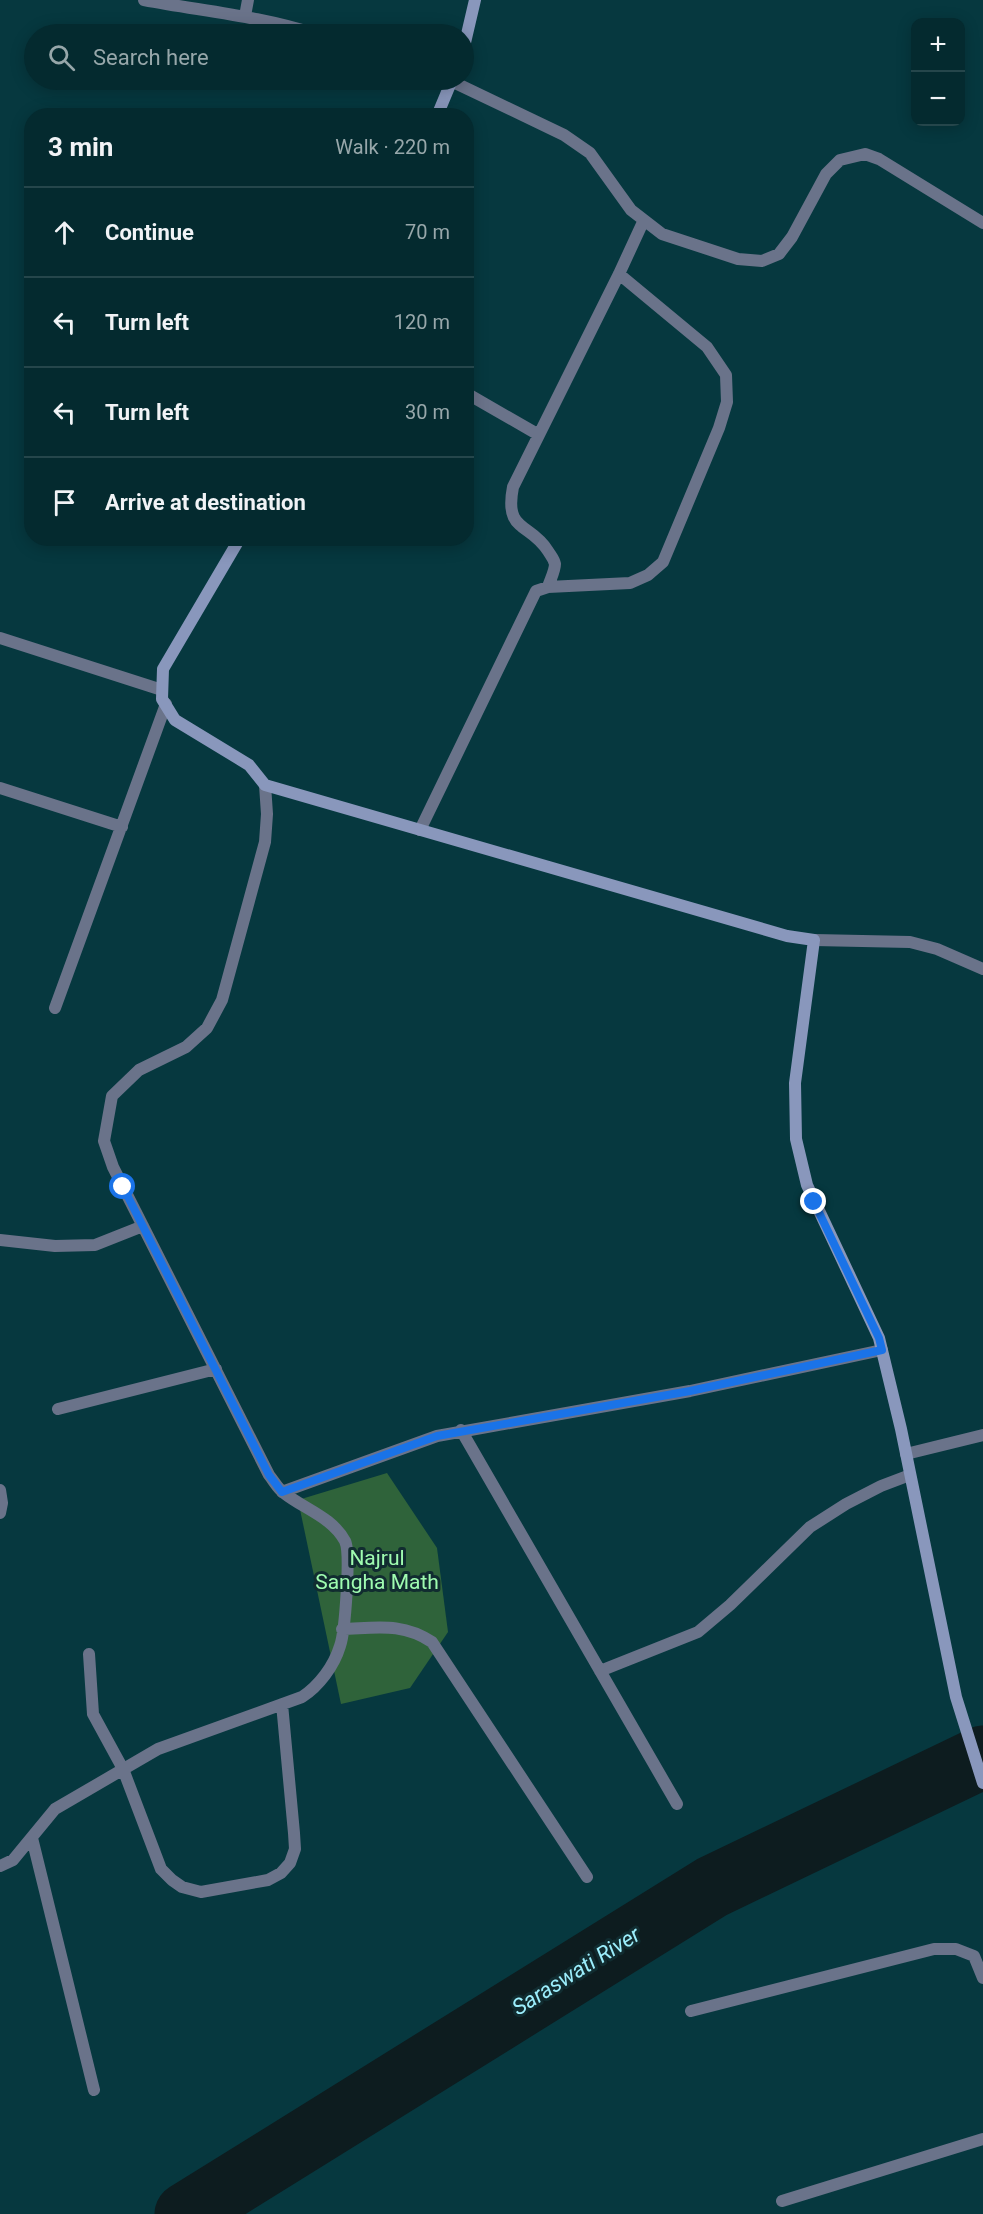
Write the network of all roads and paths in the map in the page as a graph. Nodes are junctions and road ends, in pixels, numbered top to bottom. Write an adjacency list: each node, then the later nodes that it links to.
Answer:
1 (144, 0): 4 (street)
2 (248, 0): 4 (street)
3 (475, 0): 6 (street)
4 (245, 16): 5 (street)
5 (285, 24)
6 (469, 24)
7 (447, 90): 9 (street)
8 (472, 90): 10 (street)
9 (440, 108)
10 (643, 222): 11 (street); 12 (street)
11 (983, 223)
12 (619, 274): 14 (street); 16 (street)
13 (474, 398): 14 (street)
14 (539, 435): 16 (street)
15 (235, 546): 18 (street)
16 (548, 587): 23 (street)
17 (0, 638): 18 (street)
18 (162, 690): 19 (street)
19 (166, 704): 20 (street); 22 (street)
20 (265, 785): 23 (street); 27 (street)
21 (0, 788): 22 (street)
22 (122, 827): 26 (street)
23 (420, 830): 24 (street)
24 (814, 940): 25 (street); 29 (street)
25 (983, 969)
26 (55, 1008)
27 (143, 1226): 28 (street); 30 (street)
28 (0, 1240)
29 (882, 1350): 32 (street); 34 (street)
30 (216, 1369): 31 (street); 37 (street)
31 (58, 1409)
32 (461, 1430): 37 (street); 41 (street)
33 (983, 1434): 34 (street)
34 (906, 1454): 35 (street)
35 (910, 1475): 41 (street); 44 (street)
36 (0, 1490): 38 (street)
37 (282, 1492): 39 (street)
38 (0, 1513)
39 (342, 1629): 42 (street); 48 (street)
40 (89, 1654): 43 (street)
41 (600, 1671): 45 (street)
42 (282, 1704): 43 (street); 43 (street)
43 (123, 1769): 46 (street)
44 (983, 1783)
45 (677, 1804)
46 (32, 1838): 47 (street); 51 (street)
47 (0, 1866)
48 (587, 1877)
49 (983, 1978): 50 (street)
50 (691, 2011)
51 (94, 2090)
52 (983, 2139): 53 (street)
53 (782, 2201)

